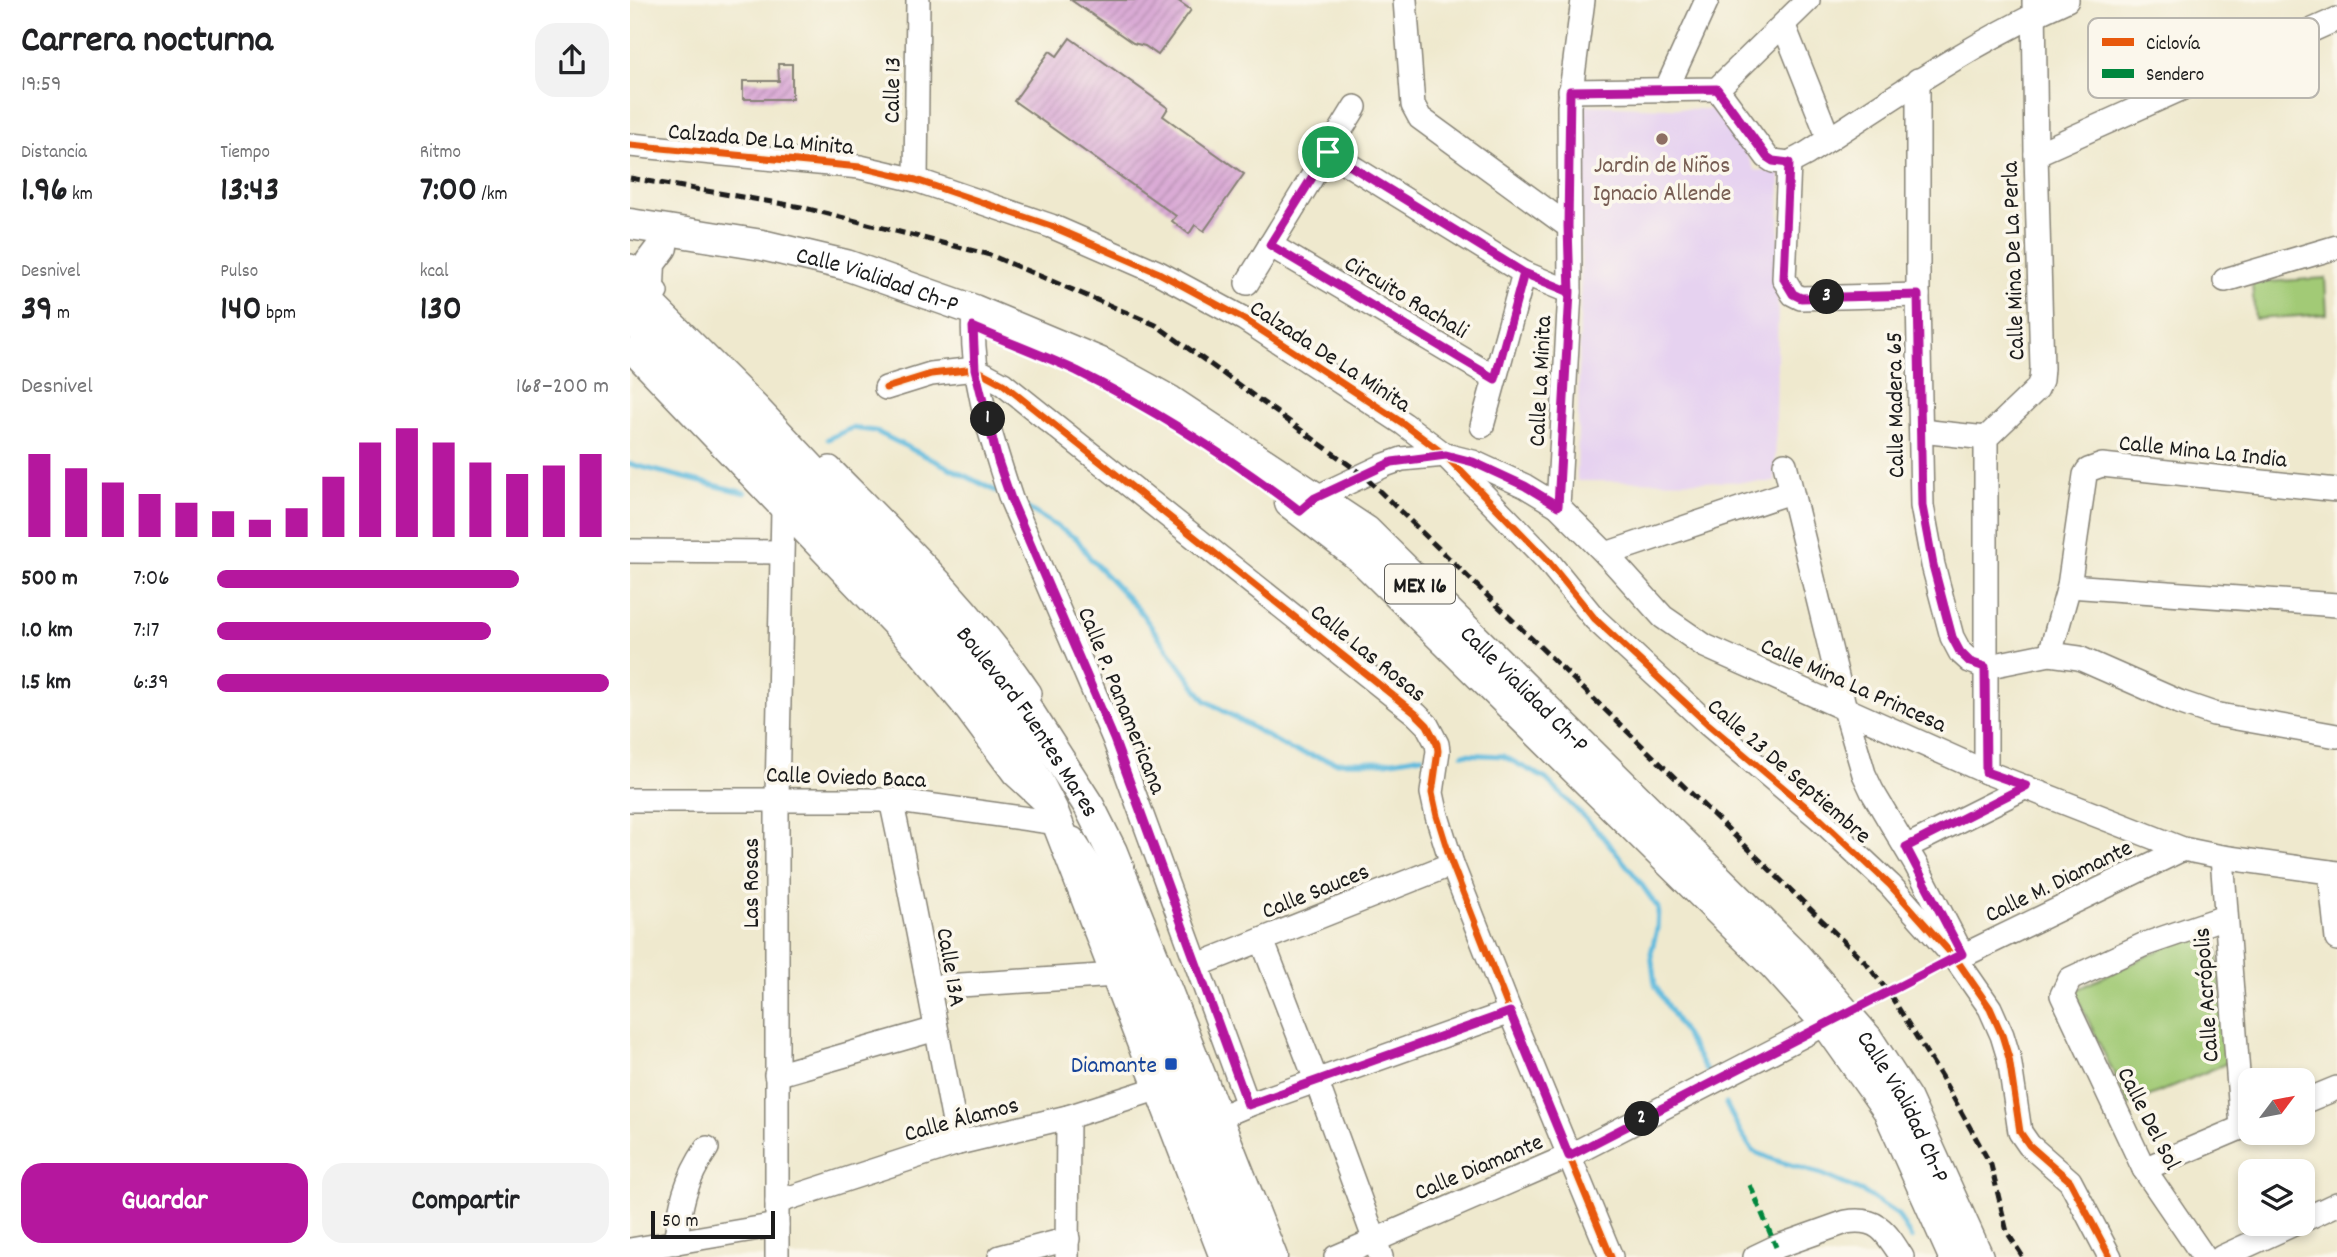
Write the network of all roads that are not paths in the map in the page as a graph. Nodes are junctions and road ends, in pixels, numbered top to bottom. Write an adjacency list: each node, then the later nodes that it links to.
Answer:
1 (918, 0): 22 (street, Calle 13)
2 (1405, 0): 24 (street)
3 (1583, 0): 14 (street, Calle La Minita)
4 (1707, 0): 13 (street)
5 (1808, 0): 9 (street)
6 (2067, 0): 7 (street)
7 (2035, 7): 11 (street); 20 (street, Calle Mina De La Perla)
8 (2337, 19): 10 (street)
9 (1784, 26): 12 (street); 17 (street)
10 (2319, 27)
11 (1918, 80): 17 (street); 34 (street, Calle Madera 65)
12 (1717, 89): 13 (street); 21 (street)
13 (1666, 90): 14 (street)
14 (1570, 91): 24 (street, Calle La Minita)
15 (2161, 98): 20 (street)
16 (1356, 107): 19 (street)
17 (1829, 139): 21 (street)
18 (630, 145): 22 (street, Calzada De La Minita)
19 (1328, 152): 26 (street); 29 (street)
20 (2036, 154): 43 (street, Calle Mina De La Perla)
21 (1789, 163): 34 (street)
22 (916, 180): 44 (street, Calzada De La Minita)
23 (630, 224): 36 (main road, Calle Vialidad Ch-P / MEX 16)
24 (1568, 226): 33 (street, Calle La Minita)
25 (630, 243): 27 (main road, Calle Vialidad Ch-P / MEX 16)
26 (1270, 245): 32 (street); 39 (street, Circuito Rachali)
27 (662, 247): 30 (main road); 36 (main road, Calle Vialidad Ch-P / MEX 16)
28 (2337, 247): 31 (street)
29 (1524, 273): 33 (street); 39 (street, Circuito Rachali)
30 (636, 279): 56 (main road, Boulevard Fuentes Mares); 70 (street)
31 (2225, 279)
32 (1247, 283)
33 (1570, 292): 49 (street, Calle La Minita)
34 (1918, 295): 42 (street, Calle Madera 65)
35 (630, 317): 56 (main road, Boulevard Fuentes Mares)
36 (974, 318): 38 (street, Calle P. Panamericana); 48 (main road, Calle Vialidad Ch-P / MEX 16)
37 (630, 350): 50 (street)
38 (975, 369): 40 (street); 72 (street, Calle Las Rosas); 79 (street, Calle P. Panamericana)
39 (1495, 379): 41 (street)
40 (886, 388)
41 (1482, 426)
42 (1921, 431): 43 (street); 58 (street, Calle Madera 65)
43 (1986, 438): 58 (street)
44 (1446, 455): 48 (street, Calzada De La Minita); 49 (street, Calzada De La Minita); 78 (street, Calle 23 De Septiembre)
45 (1785, 464): 47 (street)
46 (2337, 490): 54 (street, Calle Mina La India)
47 (1790, 492): 53 (street); 59 (street)
48 (1308, 505): 83 (main road, Calle Vialidad Ch-P / MEX 16)
49 (1558, 506): 53 (street, Calle Mina La Princesa)
50 (783, 509): 52 (street, Las Rosas); 67 (street)
51 (630, 551): 52 (street)
52 (781, 552): 63 (street, Las Rosas)
53 (1606, 554): 59 (street, Calle Mina La Princesa)
54 (2069, 586): 55 (street); 57 (street, Calle Mina La India)
55 (2337, 605)
56 (957, 643): 66 (main road, Boulevard Fuentes Mares); 67 (main road, Boulevard Fuentes Mares)
57 (2050, 654): 58 (street); 60 (street)
58 (1985, 667): 61 (street)
59 (1844, 709): 61 (street, Calle Mina La Princesa); 68 (street)
60 (2337, 736)
61 (1986, 772): 62 (street, Calle Mina La Princesa)
62 (2026, 786): 68 (street); 69 (street, Calle Mina La Princesa)
63 (777, 798): 64 (street, Calle Oviedo Baca); 65 (street, Calle Oviedo Baca); 86 (street, Las Rosas)
64 (630, 800)
65 (891, 800): 67 (street, Calle Oviedo Baca); 81 (street, Calle 13A)
66 (1089, 806): 70 (main road, Boulevard Fuentes Mares); 74 (street)
67 (1055, 816): 74 (street); 80 (main road, Boulevard Fuentes Mares)
68 (1906, 847): 78 (street)
69 (2183, 849): 71 (street, Calle Mina La Princesa); 78 (street, Calle M. Diamante)
70 (1112, 852): 93 (main road, Boulevard Fuentes Mares)
71 (2222, 858): 73 (street, Calle Mina La Princesa); 75 (street, Calle Acrópolis)
72 (1452, 864): 77 (street, Calle Sauces); 82 (street, Calle Las Rosas)
73 (2333, 872): 76 (street)
74 (1103, 885): 112 (street)
75 (2225, 917): 85 (street, Calle Acrópolis); 98 (street, Calle Del Sol)
76 (2337, 939)
77 (1262, 940): 79 (street, Calle Sauces); 87 (street)
78 (1959, 957): 118 (street, Calle 23 De Septiembre)
79 (1198, 965): 91 (street, Calle P. Panamericana)
80 (1116, 975): 81 (street); 88 (main road, Boulevard Fuentes Mares)
81 (930, 987): 84 (street, Calle 13A)
82 (1510, 1012): 87 (street); 97 (street, Calle Las Rosas)
83 (1836, 1019): 97 (street, Calle Diamante); 108 (main road, Calle Vialidad Ch-P / MEX 16)
84 (936, 1029): 86 (street); 95 (street, Calle 13A)
85 (2240, 1068)
86 (776, 1075): 99 (street, Las Rosas)
87 (1317, 1080): 91 (street); 106 (street)
88 (1159, 1088): 92 (street, Calle Álamos); 111 (main road, Boulevard Fuentes Mares)
89 (2337, 1088): 90 (street)
90 (2315, 1097)
91 (1248, 1105): 93 (street)
92 (1068, 1117): 95 (street, Calle Álamos); 105 (street)
93 (1217, 1118): 113 (main road, Boulevard Fuentes Mares)
94 (2238, 1129): 98 (street)
95 (958, 1143): 99 (street, Calle Álamos)
96 (707, 1148): 104 (street)
97 (1569, 1156): 106 (street, Calle Diamante); 115 (street, Calle Las Rosas)
98 (2144, 1169): 119 (street, Calle Del Sol)
99 (777, 1202): 102 (street, Las Rosas)
100 (2337, 1204): 101 (street)
101 (2315, 1214)
102 (778, 1225): 104 (street); 109 (street, Las Rosas)
103 (2268, 1236): 120 (street)
104 (675, 1243): 107 (street)
105 (1067, 1248): 110 (street)
106 (1378, 1248): 114 (street, Calle Diamante)
107 (630, 1250)
108 (1970, 1256)
109 (777, 1257)
110 (1000, 1257)
111 (1225, 1257)
112 (1247, 1257)
113 (1272, 1257)
114 (1336, 1257)
115 (1611, 1257)
116 (1755, 1257): 117 (street)
117 (1902, 1257)
118 (2110, 1257)
119 (2204, 1257)
120 (2222, 1257)

